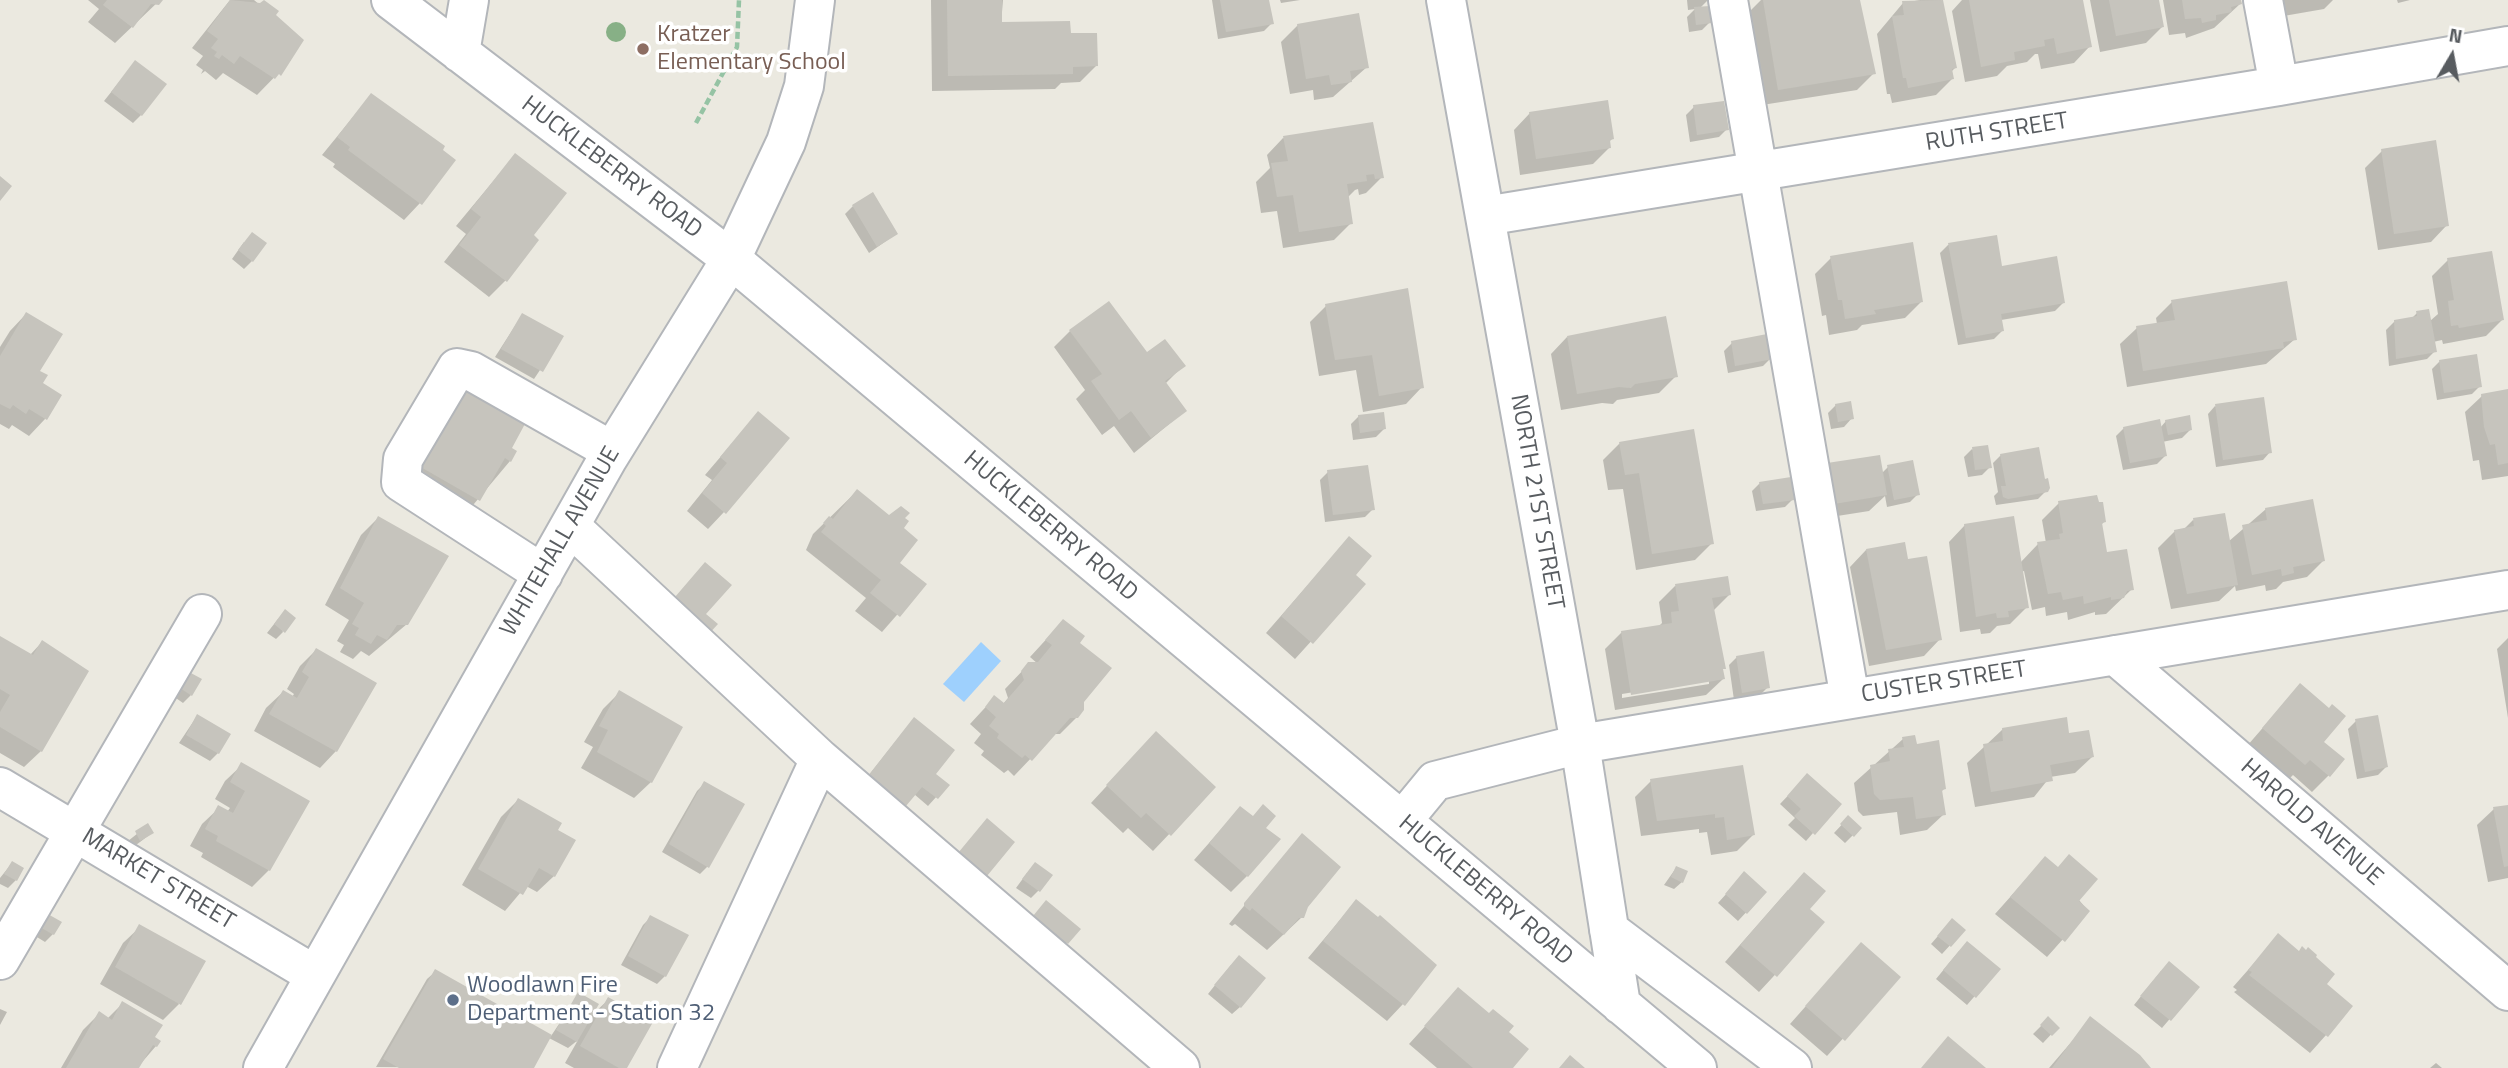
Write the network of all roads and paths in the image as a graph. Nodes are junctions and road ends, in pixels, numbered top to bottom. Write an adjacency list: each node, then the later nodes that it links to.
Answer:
1 (391, 0): 9 (street, HUCKLEBERRY ROAD)
2 (469, 0): 9 (street)
3 (739, 0): 11 (path)
4 (815, 0): 14 (street, WHITEHALL AVENUE)
5 (1446, 0): 13 (street, NORTH 21ST STREET)
6 (1728, 0): 12 (street)
7 (2263, 0): 10 (street)
8 (2508, 46): 10 (street, RUTH STREET)
9 (460, 53): 14 (street, HUCKLEBERRY ROAD)
10 (2279, 86): 12 (street, RUTH STREET)
11 (696, 123)
12 (1760, 172): 13 (street, RUTH STREET); 21 (street)
13 (1485, 216): 22 (street, NORTH 21ST STREET)
14 (731, 259): 15 (street, WHITEHALL AVENUE); 25 (street, HUCKLEBERRY ROAD)
15 (612, 451): 16 (street, WHITEHALL AVENUE); 17 (street)
16 (571, 527): 17 (street, WHITEHALL AVENUE); 23 (street)
17 (543, 574): 29 (street, WHITEHALL AVENUE)
18 (2508, 590): 20 (street, CUSTER STREET)
19 (202, 614): 26 (street)
20 (2115, 655): 21 (street, CUSTER STREET); 30 (street, HAROLD AVENUE)
21 (1850, 699): 22 (street, CUSTER STREET)
22 (1580, 744): 25 (street, CUSTER STREET); 27 (street, NORTH 21ST STREET)
23 (820, 759): 33 (street); 34 (street)
24 (0, 788): 26 (street, MARKET STREET)
25 (1402, 821): 31 (street, HUCKLEBERRY ROAD)
26 (75, 829): 28 (street); 29 (street, MARKET STREET)
27 (1609, 930): 31 (street, NORTH 21ST STREET); 36 (street)
28 (0, 960)
29 (315, 975): 32 (street, WHITEHALL AVENUE)
30 (2508, 991)
31 (1620, 1005): 35 (street, HUCKLEBERRY ROAD)
32 (263, 1068)
33 (677, 1068)
34 (1180, 1068)
35 (1698, 1068)
36 (1792, 1068)

